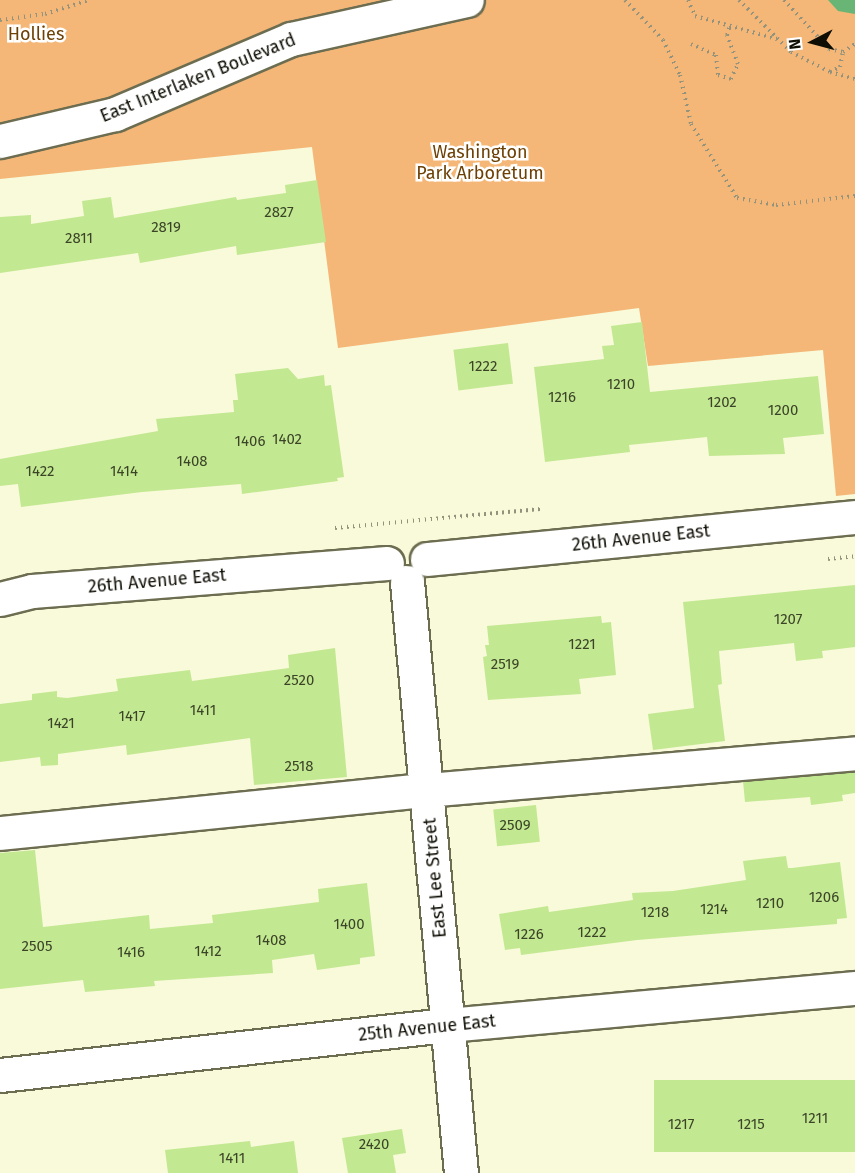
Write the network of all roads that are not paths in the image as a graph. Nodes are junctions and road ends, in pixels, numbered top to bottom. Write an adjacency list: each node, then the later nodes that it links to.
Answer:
1 (467, 0): 2 (street, East Interlaken Boulevard)
2 (0, 141)
3 (855, 517): 4 (street, 26th Avenue East)
4 (407, 568): 5 (street, 26th Avenue East); 7 (street, East Lee Street)
5 (0, 599)
6 (855, 753): 7 (street)
7 (427, 790): 8 (street); 10 (street, East Lee Street)
8 (0, 833)
9 (855, 988): 10 (street, 25th Avenue East)
10 (448, 1025): 11 (street, 25th Avenue East); 12 (street, East Lee Street)
11 (0, 1075)
12 (461, 1173)

